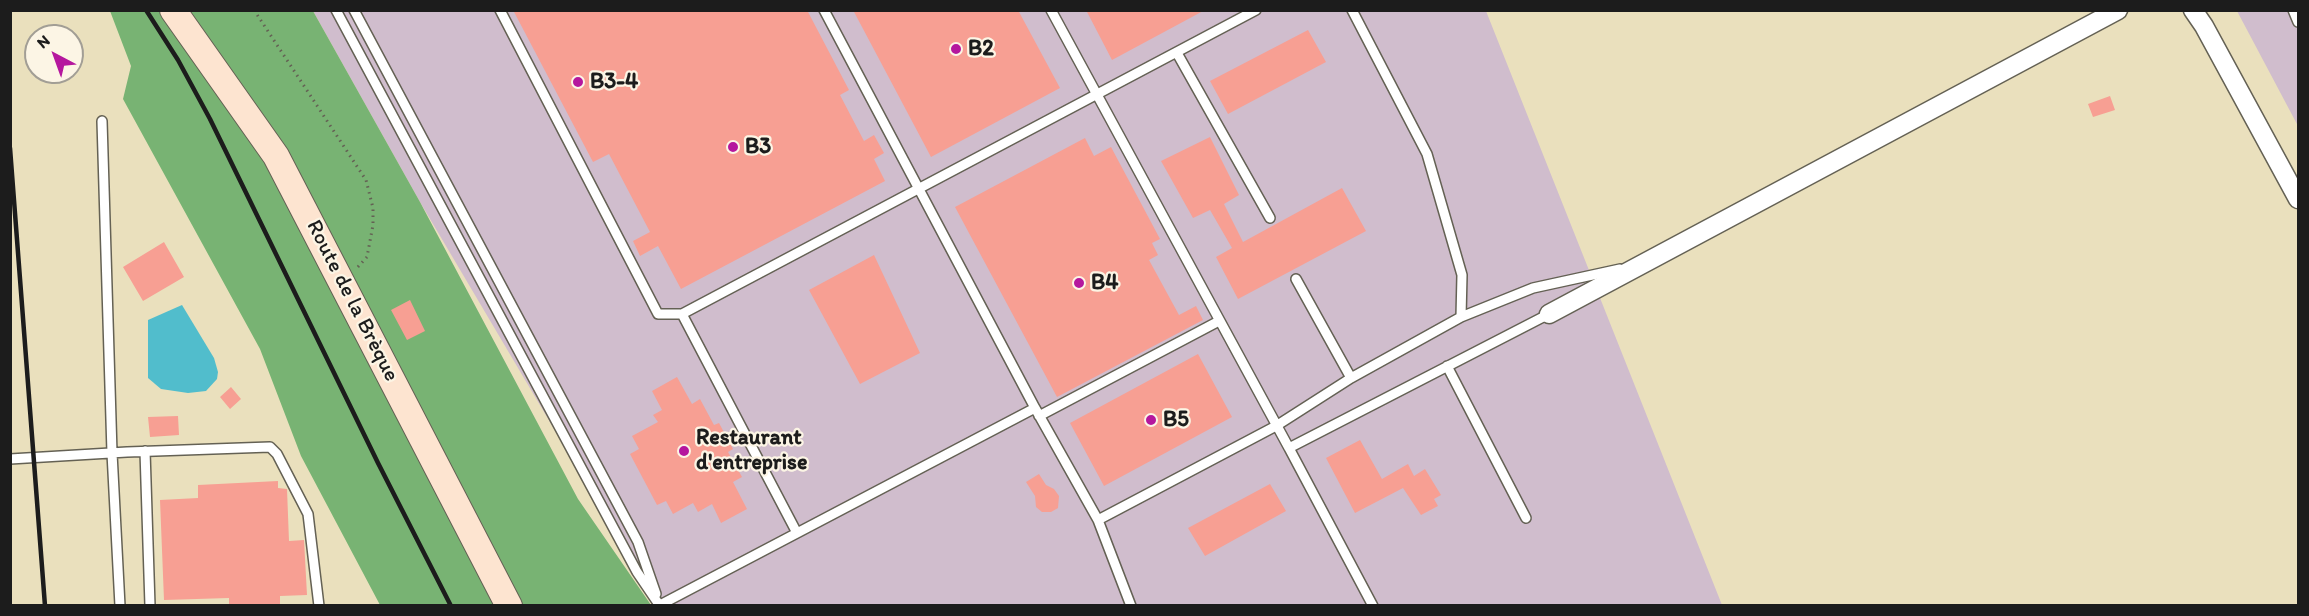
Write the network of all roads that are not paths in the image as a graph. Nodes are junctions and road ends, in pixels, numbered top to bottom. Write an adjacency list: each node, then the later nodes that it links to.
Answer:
1 (173, 10): 40 (main road, Route de la Brèque)
2 (336, 10): 36 (lane)
3 (354, 10): 36 (lane)
4 (500, 10): 21 (lane)
5 (824, 10): 16 (lane)
6 (1051, 10): 14 (lane)
7 (1256, 10): 13 (lane)
8 (1352, 10): 23 (lane)
9 (2118, 10): 19 (street)
10 (2193, 10): 17 (street)
11 (2293, 10): 12 (lane)
12 (2298, 21)
13 (1177, 53): 14 (lane); 18 (lane)
14 (1096, 97): 16 (lane); 24 (lane)
15 (102, 121): 31 (lane)
16 (919, 189): 21 (lane); 27 (lane)
17 (2298, 199)
18 (1270, 218)
19 (1641, 264): 22 (street); 23 (lane)
20 (1296, 279): 26 (lane)
21 (682, 314): 35 (lane)
22 (1549, 314): 25 (lane)
23 (1461, 317): 26 (lane)
24 (1219, 321): 27 (lane); 28 (lane)
25 (1447, 366): 29 (lane); 33 (lane)
26 (1351, 378): 28 (lane)
27 (1037, 412): 34 (lane); 35 (lane)
28 (1276, 426): 29 (lane); 34 (lane)
29 (1289, 448): 42 (lane)
30 (145, 451): 31 (lane); 38 (lane); 39 (lane)
31 (112, 453): 32 (lane); 37 (lane)
32 (10, 459)
33 (1526, 518)
34 (1098, 520): 41 (lane)
35 (797, 533): 36 (lane)
36 (660, 605)
37 (120, 606)
38 (150, 606)
39 (318, 606)
40 (509, 606)
41 (1131, 606)
42 (1372, 606)

